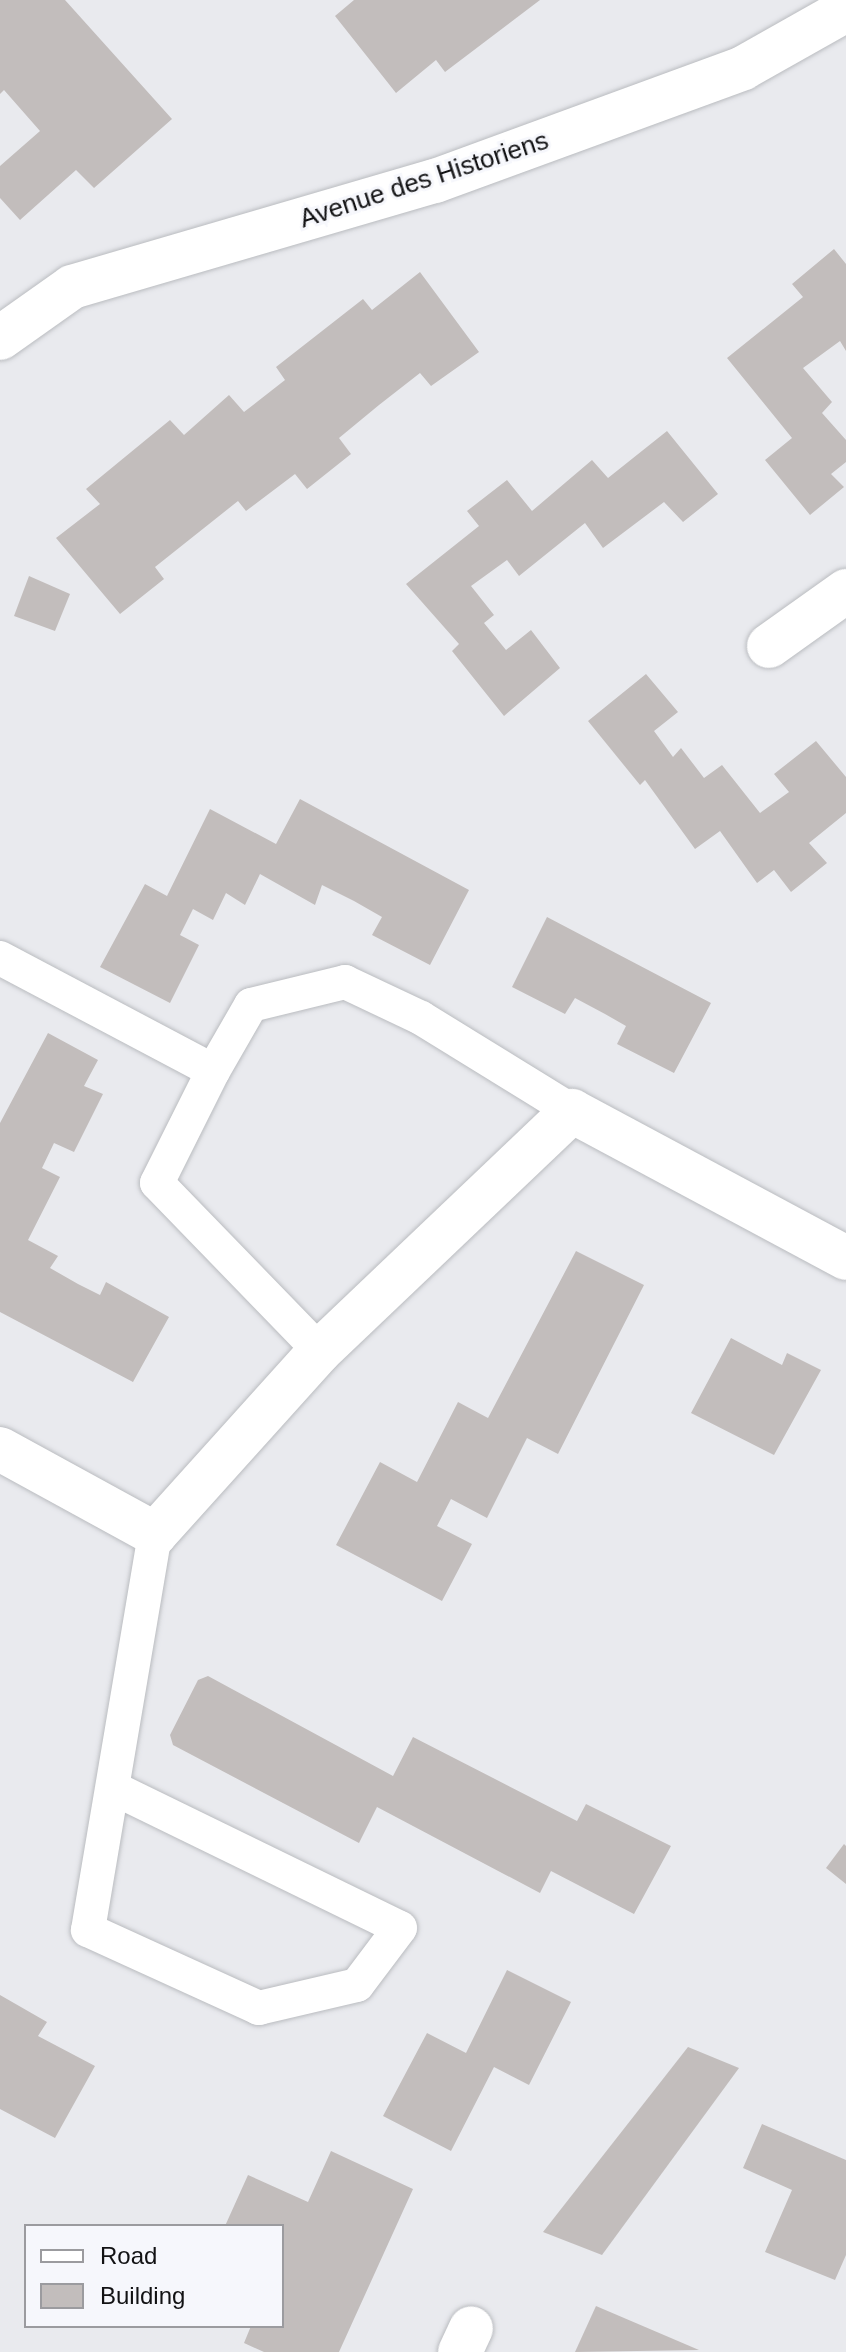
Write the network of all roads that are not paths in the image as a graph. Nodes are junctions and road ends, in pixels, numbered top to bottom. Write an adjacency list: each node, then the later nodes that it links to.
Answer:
1 (846, 10): 2 (street, Avenue des Historiens)
2 (0, 338)
3 (846, 591): 4 (street)
4 (769, 646)
5 (0, 958): 6 (lane)
6 (213, 1071): 7 (lane); 9 (lane)
7 (572, 1111): 8 (street); 9 (street)
8 (846, 1258)
9 (320, 1351): 11 (street)
10 (0, 1449): 11 (street)
11 (155, 1534): 12 (lane)
12 (113, 1788): 12 (lane)

